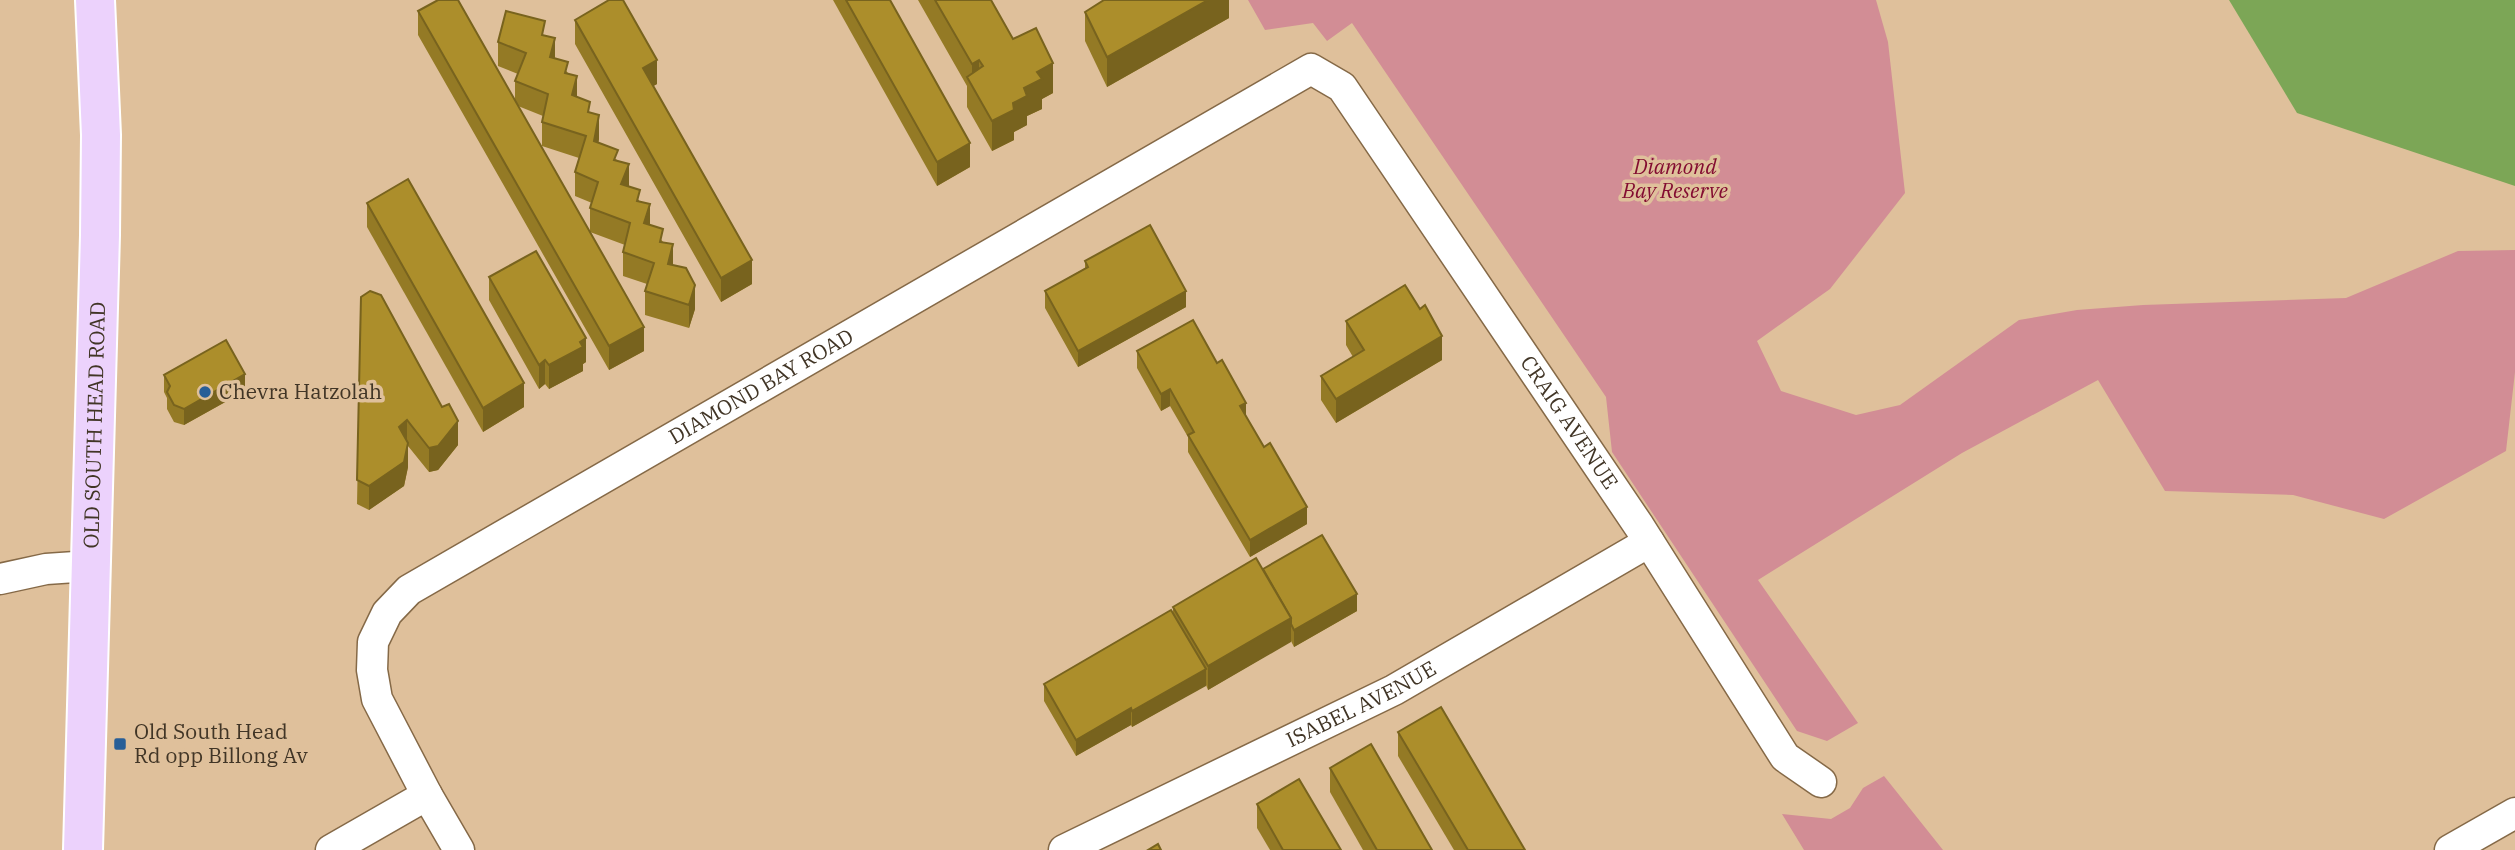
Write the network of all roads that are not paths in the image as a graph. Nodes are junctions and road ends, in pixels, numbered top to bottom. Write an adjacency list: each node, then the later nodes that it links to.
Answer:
1 (95, 0): 4 (main road, OLD SOUTH HEAD ROAD)
2 (1311, 69): 3 (street, CRAIG AVENUE); 7 (street, DIAMOND BAY ROAD)
3 (1649, 542): 6 (street, CRAIG AVENUE); 12 (street, ISABEL AVENUE)
4 (90, 566): 5 (street); 9 (main road, OLD SOUTH HEAD ROAD)
5 (0, 579)
6 (1821, 782)
7 (427, 795): 10 (street); 11 (street, DIAMOND BAY ROAD)
8 (2515, 813): 13 (street)
9 (83, 850)
10 (331, 850)
11 (459, 850)
12 (1064, 850)
13 (2449, 850)

